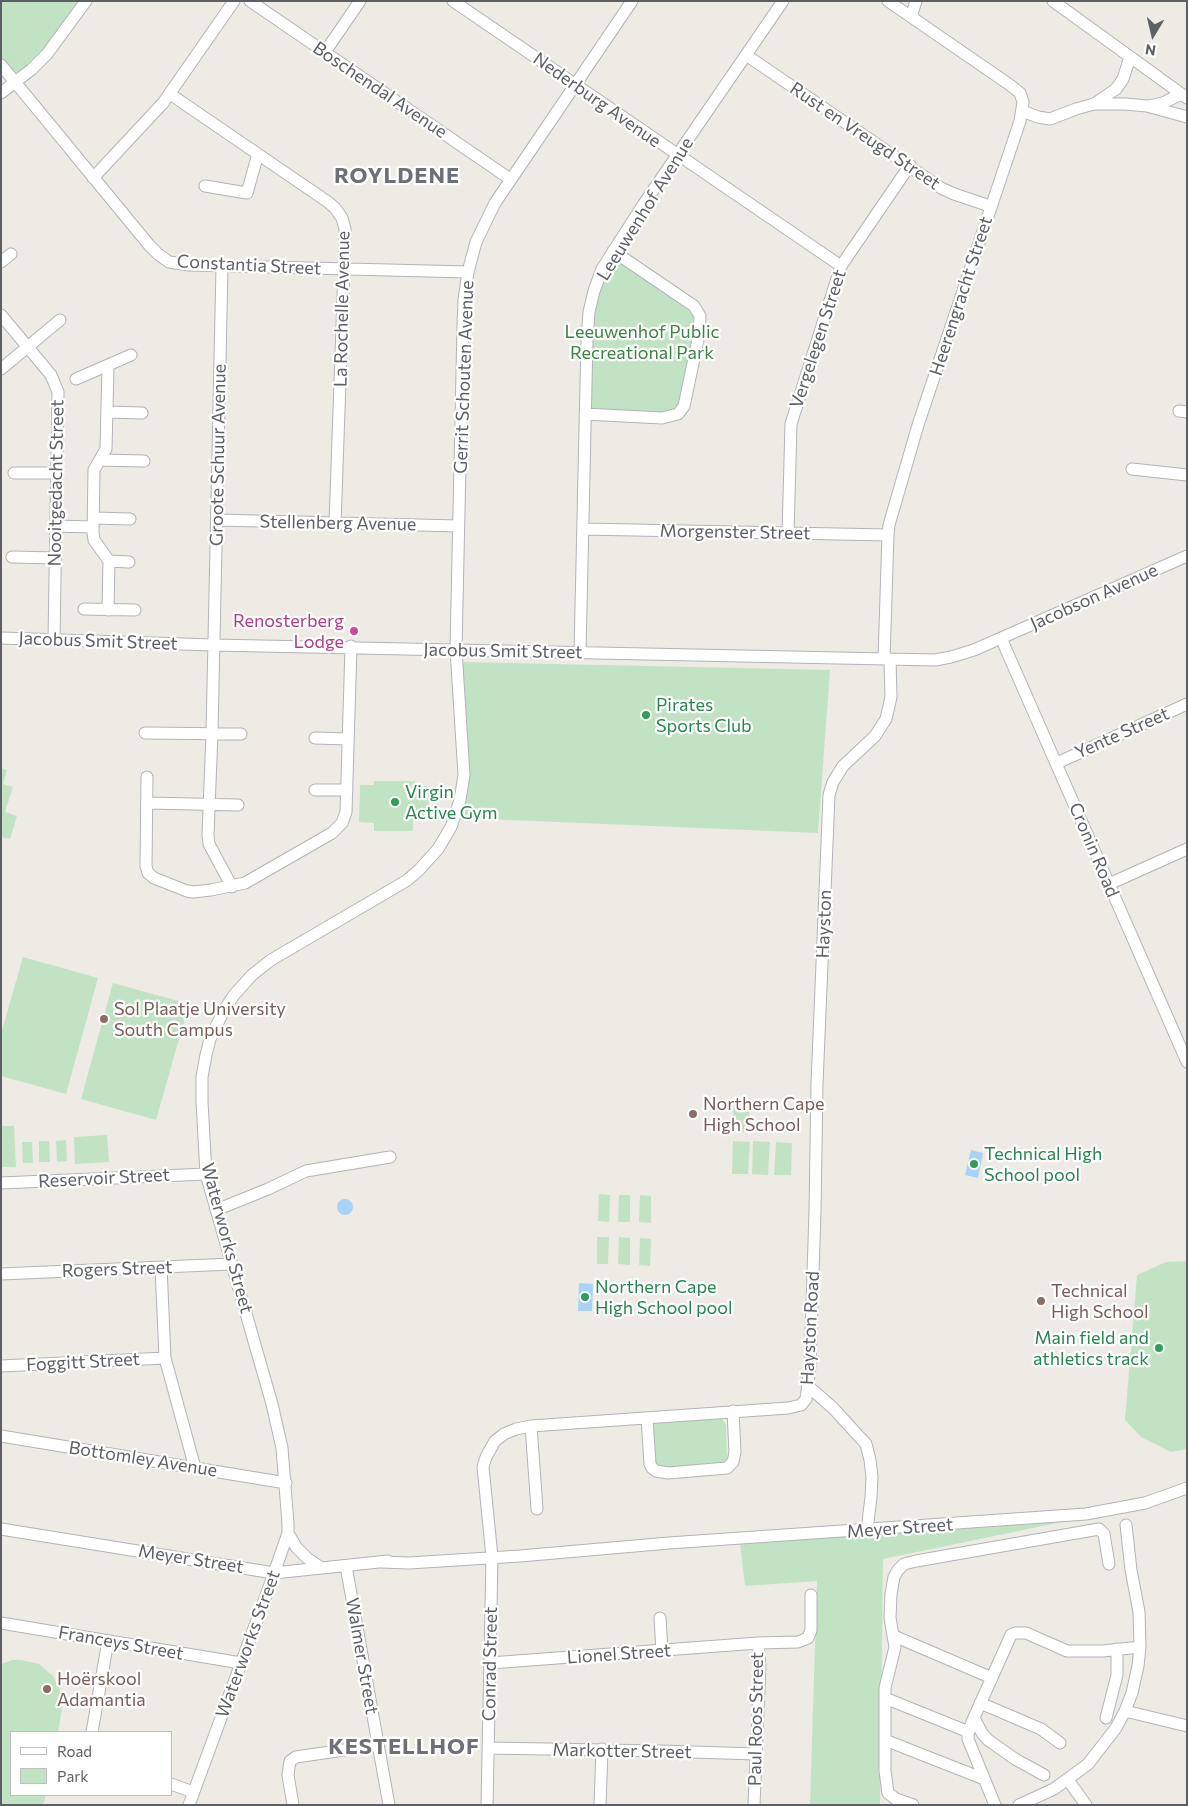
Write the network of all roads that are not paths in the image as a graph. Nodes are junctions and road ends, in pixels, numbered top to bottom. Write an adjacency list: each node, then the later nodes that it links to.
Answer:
1 (86, 1): 16 (street)
2 (234, 1): 19 (street)
3 (250, 1): 12 (street, Boschendal Avenue)
4 (360, 1): 12 (street)
5 (453, 1): 17 (street, Nederburg Avenue)
6 (632, 1): 17 (street, Gerrit Schouten Avenue)
7 (783, 1): 13 (street, Leeuwenhof Avenue)
8 (888, 1): 11 (street)
9 (916, 1): 11 (street)
10 (1053, 1): 14 (street)
11 (911, 17): 23 (street)
12 (325, 52): 29 (street, Boschendal Avenue)
13 (746, 55): 26 (street, Leeuwenhof Avenue); 27 (street, Rust en Vreugd Street)
14 (1130, 58): 20 (street); 21 (street)
15 (1, 65): 16 (street, Constantia Street)
16 (15, 82): 18 (street); 28 (street, Constantia Street)
17 (575, 85): 26 (street, Nederburg Avenue); 29 (street, Gerrit Schouten Avenue)
18 (1, 93)
19 (170, 94): 25 (street, La Rochelle Avenue); 28 (street)
20 (1184, 96): 22 (street)
21 (1094, 104): 22 (street); 23 (street)
22 (1147, 106): 24 (street)
23 (1022, 111): 31 (street, Heerengracht Street)
24 (1187, 117)
25 (258, 154): 30 (street); 37 (street, La Rochelle Avenue)
26 (678, 155): 32 (street, Leeuwenhof Avenue); 36 (street, Nederburg Avenue)
27 (910, 165): 31 (street, Rust en Vreugd Street); 36 (street, Vergelegen Street)
28 (93, 178): 35 (street, Constantia Street)
29 (510, 179): 38 (street, Gerrit Schouten Avenue)
30 (205, 186)
31 (990, 206): 63 (street, Heerengracht Street)
32 (613, 251): 48 (street, Leeuwenhof Avenue); 48 (street)
33 (11, 254): 34 (street)
34 (1, 262)
35 (222, 266): 37 (street, Constantia Street); 56 (street, Groote Schuur Avenue)
36 (841, 266): 62 (street, Vergelegen Street)
37 (344, 269): 38 (street, Constantia Street); 58 (street, La Rochelle Avenue)
38 (468, 272): 60 (street, Gerrit Schouten Avenue)
39 (1, 316): 41 (street, Nooitgedacht Street)
40 (60, 320): 41 (street)
41 (27, 347): 44 (street); 53 (street, Nooitgedacht Street)
42 (131, 354): 43 (street)
43 (108, 366): 45 (street); 46 (street)
44 (1, 369)
45 (76, 378)
46 (107, 412): 47 (street); 49 (street)
47 (142, 413)
48 (585, 414): 61 (street, Leeuwenhof Avenue)
49 (100, 460): 50 (street); 57 (street)
50 (144, 461)
51 (1132, 469): 54 (street)
52 (14, 473): 53 (street)
53 (57, 473): 59 (street, Nooitgedacht Street)
54 (1187, 475)
55 (130, 519): 57 (street)
56 (217, 520): 58 (street, Stellenberg Avenue); 75 (street, Groote Schuur Avenue)
57 (93, 523): 59 (street); 67 (street)
58 (335, 524): 60 (street, Stellenberg Avenue)
59 (55, 526): 66 (street, Nooitgedacht Street)
60 (458, 526): 77 (street, Gerrit Schouten Avenue)
61 (583, 529): 62 (street, Morgenster Street); 78 (street, Leeuwenhof Avenue)
62 (788, 534): 63 (street, Morgenster Street)
63 (888, 535): 79 (street, Heerengracht Street)
64 (1187, 556): 73 (street, Jacobson Avenue)
65 (12, 557): 66 (street)
66 (55, 558): 74 (street, Nooitgedacht Street)
67 (109, 562): 68 (street); 70 (street)
68 (130, 562)
69 (84, 609): 70 (street)
70 (108, 610): 71 (street)
71 (135, 610)
72 (1, 638): 74 (street, Jacobus Smit Street)
73 (1001, 638): 79 (street, Jacobus Smit Street); 86 (street, Cronin Road)
74 (54, 640): 75 (street, Jacobus Smit Street)
75 (213, 645): 76 (street, Jacobus Smit Street); 82 (street, Groote Schuur Avenue)
76 (351, 646): 77 (street, Jacobus Smit Street); 85 (street)
77 (456, 650): 78 (street, Jacobus Smit Street); 98 (street, Waterworks Street)
78 (580, 652): 79 (street, Jacobus Smit Street)
79 (887, 659): 101 (street, Hayston)
80 (1187, 704): 86 (street, Yente Street)
81 (145, 733): 82 (street)
82 (212, 733): 83 (street); 91 (street, Groote Schuur Avenue)
83 (241, 734)
84 (315, 738): 85 (street)
85 (348, 739): 89 (street)
86 (1057, 763): 94 (street, Cronin Road)
87 (146, 777): 90 (street)
88 (315, 790): 89 (street)
89 (347, 790): 95 (street)
90 (147, 804): 91 (street); 95 (street)
91 (209, 804): 92 (street); 95 (street, Groote Schuur Avenue)
92 (238, 805)
93 (1187, 849): 94 (street)
94 (1109, 884): 96 (street, Cronin Road)
95 (232, 887)
96 (1187, 1062)
97 (390, 1157): 100 (street)
98 (206, 1174): 99 (street, Reservoir Street); 100 (street, Waterworks Street)
99 (1, 1183)
100 (216, 1210): 102 (street, Waterworks Street)
101 (815, 1211): 107 (street, Hayston Road)
102 (232, 1264): 103 (street, Rogers Street); 113 (street, Waterworks Street)
103 (161, 1267): 104 (street, Rogers Street); 105 (street)
104 (1, 1274)
105 (165, 1358): 106 (street, Foggitt Street); 112 (street)
106 (1, 1366)
107 (808, 1386): 108 (street, Hayston Road); 118 (street)
108 (733, 1411): 109 (street, Hayston Road); 109 (street)
109 (647, 1418): 110 (street, Hayston Road)
110 (531, 1426): 115 (street); 120 (street, Hayston Road)
111 (1, 1436): 112 (street, Bottomley Avenue)
112 (195, 1468): 113 (street, Bottomley Avenue)
113 (286, 1483): 119 (street, Waterworks Street)
114 (1187, 1488): 118 (street, Meyer Street)
115 (537, 1509)
116 (1126, 1525): 131 (street)
117 (1, 1529): 124 (street, Meyer Street)
118 (867, 1530): 120 (street, Meyer Street)
119 (288, 1534): 123 (street); 124 (street, Waterworks Street)
120 (491, 1555): 122 (street, Meyer Street); 135 (street, Conrad Street)
121 (1108, 1564): 128 (street)
122 (346, 1566): 123 (street, Meyer Street); 147 (street, Walmer Street)
123 (320, 1567): 124 (street, Meyer Street)
124 (274, 1573): 134 (street, Waterworks Street)
125 (811, 1595): 130 (street, Lionel Street)
126 (660, 1618): 133 (street)
127 (1, 1623): 129 (street, Franceys Street)
128 (894, 1636): 136 (street); 137 (street)
129 (108, 1640): 134 (street, Franceys Street); 143 (street)
130 (753, 1644): 133 (street, Lionel Street); 150 (street, Paul Roos Street)
131 (1140, 1647): 132 (street); 139 (street)
132 (1117, 1649): 136 (street); 141 (street)
133 (662, 1650): 135 (street, Lionel Street)
134 (241, 1663): 155 (street, Waterworks Street)
135 (490, 1663): 148 (street, Conrad Street)
136 (992, 1678): 138 (street)
137 (885, 1698): 144 (street); 145 (street)
138 (980, 1703): 140 (street); 146 (street)
139 (1125, 1711): 142 (street); 153 (street)
140 (974, 1718): 144 (street); 151 (street)
141 (1106, 1718)
142 (1187, 1726)
143 (92, 1731)
144 (969, 1732): 152 (street)
145 (885, 1740): 152 (street); 162 (street)
146 (1060, 1743)
147 (378, 1745): 157 (street); 158 (street, Walmer Street)
148 (488, 1748): 149 (street, Markotter Street); 159 (street, Conrad Street)
149 (602, 1749): 150 (street, Markotter Street); 160 (street)
150 (756, 1754): 161 (street, Paul Roos Street)
151 (1044, 1775)
152 (984, 1779): 163 (street)
153 (1068, 1780): 164 (street); 165 (street)
154 (172, 1784): 155 (street)
155 (193, 1792): 156 (street, Waterworks Street)
156 (189, 1805)
157 (293, 1805)
158 (389, 1805)
159 (487, 1805)
160 (600, 1805)
161 (754, 1805)
162 (913, 1805)
163 (995, 1805)
164 (1019, 1805)
165 (1086, 1805)

